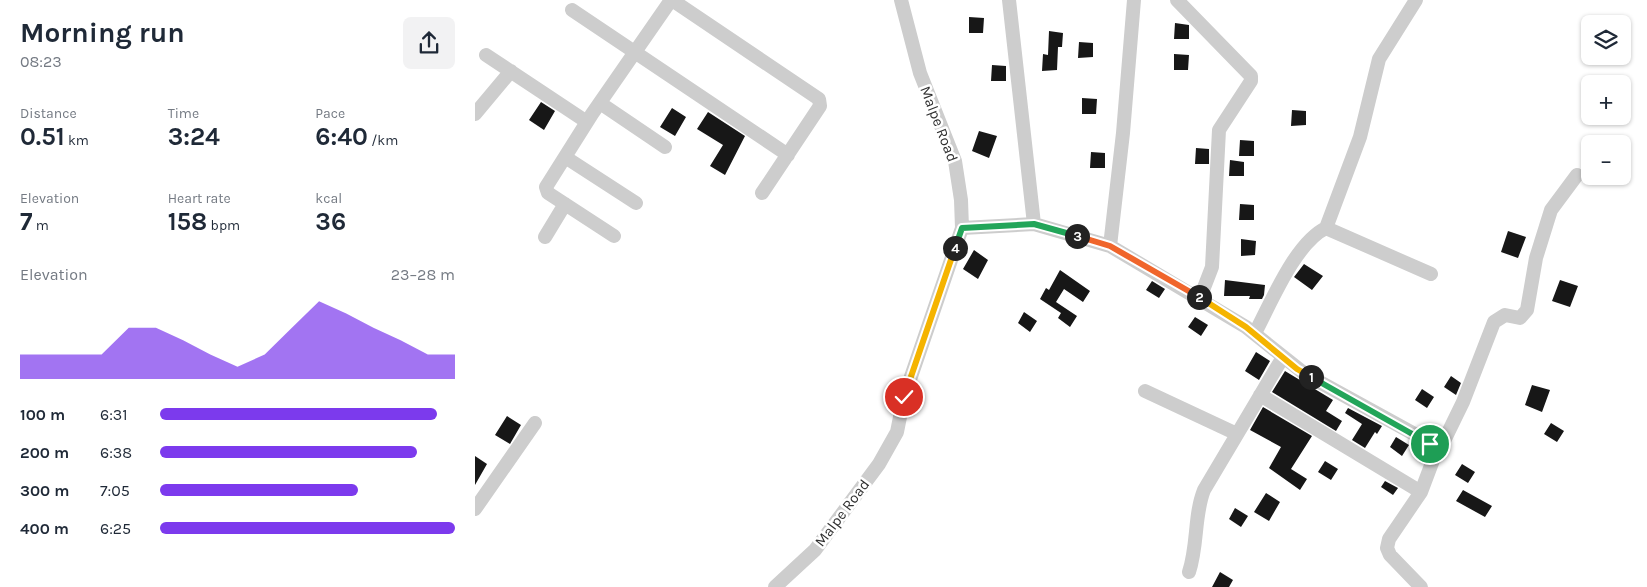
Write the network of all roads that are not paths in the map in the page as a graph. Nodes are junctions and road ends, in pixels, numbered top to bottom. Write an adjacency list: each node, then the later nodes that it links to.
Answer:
1 (671, 0): 8 (street); 15 (street)
2 (901, 0): 22 (street, Malpe Road)
3 (1009, 0): 21 (street)
4 (1134, 0): 26 (street)
5 (1177, 0): 28 (street)
6 (1416, 0): 23 (street)
7 (572, 10): 8 (street)
8 (636, 53): 11 (street); 15 (street)
9 (486, 55): 10 (street)
10 (511, 71): 12 (street); 13 (street)
11 (600, 103): 13 (street); 14 (street)
12 (475, 114)
13 (587, 122): 16 (street)
14 (665, 147)
15 (788, 155): 18 (street)
16 (565, 157): 19 (street); 20 (street)
17 (1577, 175): 35 (street)
18 (762, 193)
19 (636, 202)
20 (565, 204): 24 (street); 25 (street)
21 (1034, 224): 22 (street); 26 (street)
22 (962, 228): 39 (street, Malpe Road)
23 (1326, 228): 27 (street); 29 (street)
24 (614, 236)
25 (545, 237)
26 (1110, 246): 28 (street)
27 (1431, 274)
28 (1200, 298): 29 (street)
29 (1255, 334): 30 (street)
30 (1283, 358): 32 (street); 35 (street)
31 (1145, 391): 34 (street)
32 (1261, 395): 34 (street); 36 (street)
33 (535, 423): 37 (street)
34 (1237, 434): 38 (street)
35 (1438, 447): 36 (street)
36 (1421, 492): 40 (street)
37 (475, 509)
38 (1189, 572)
39 (775, 587)
40 (1421, 587)

